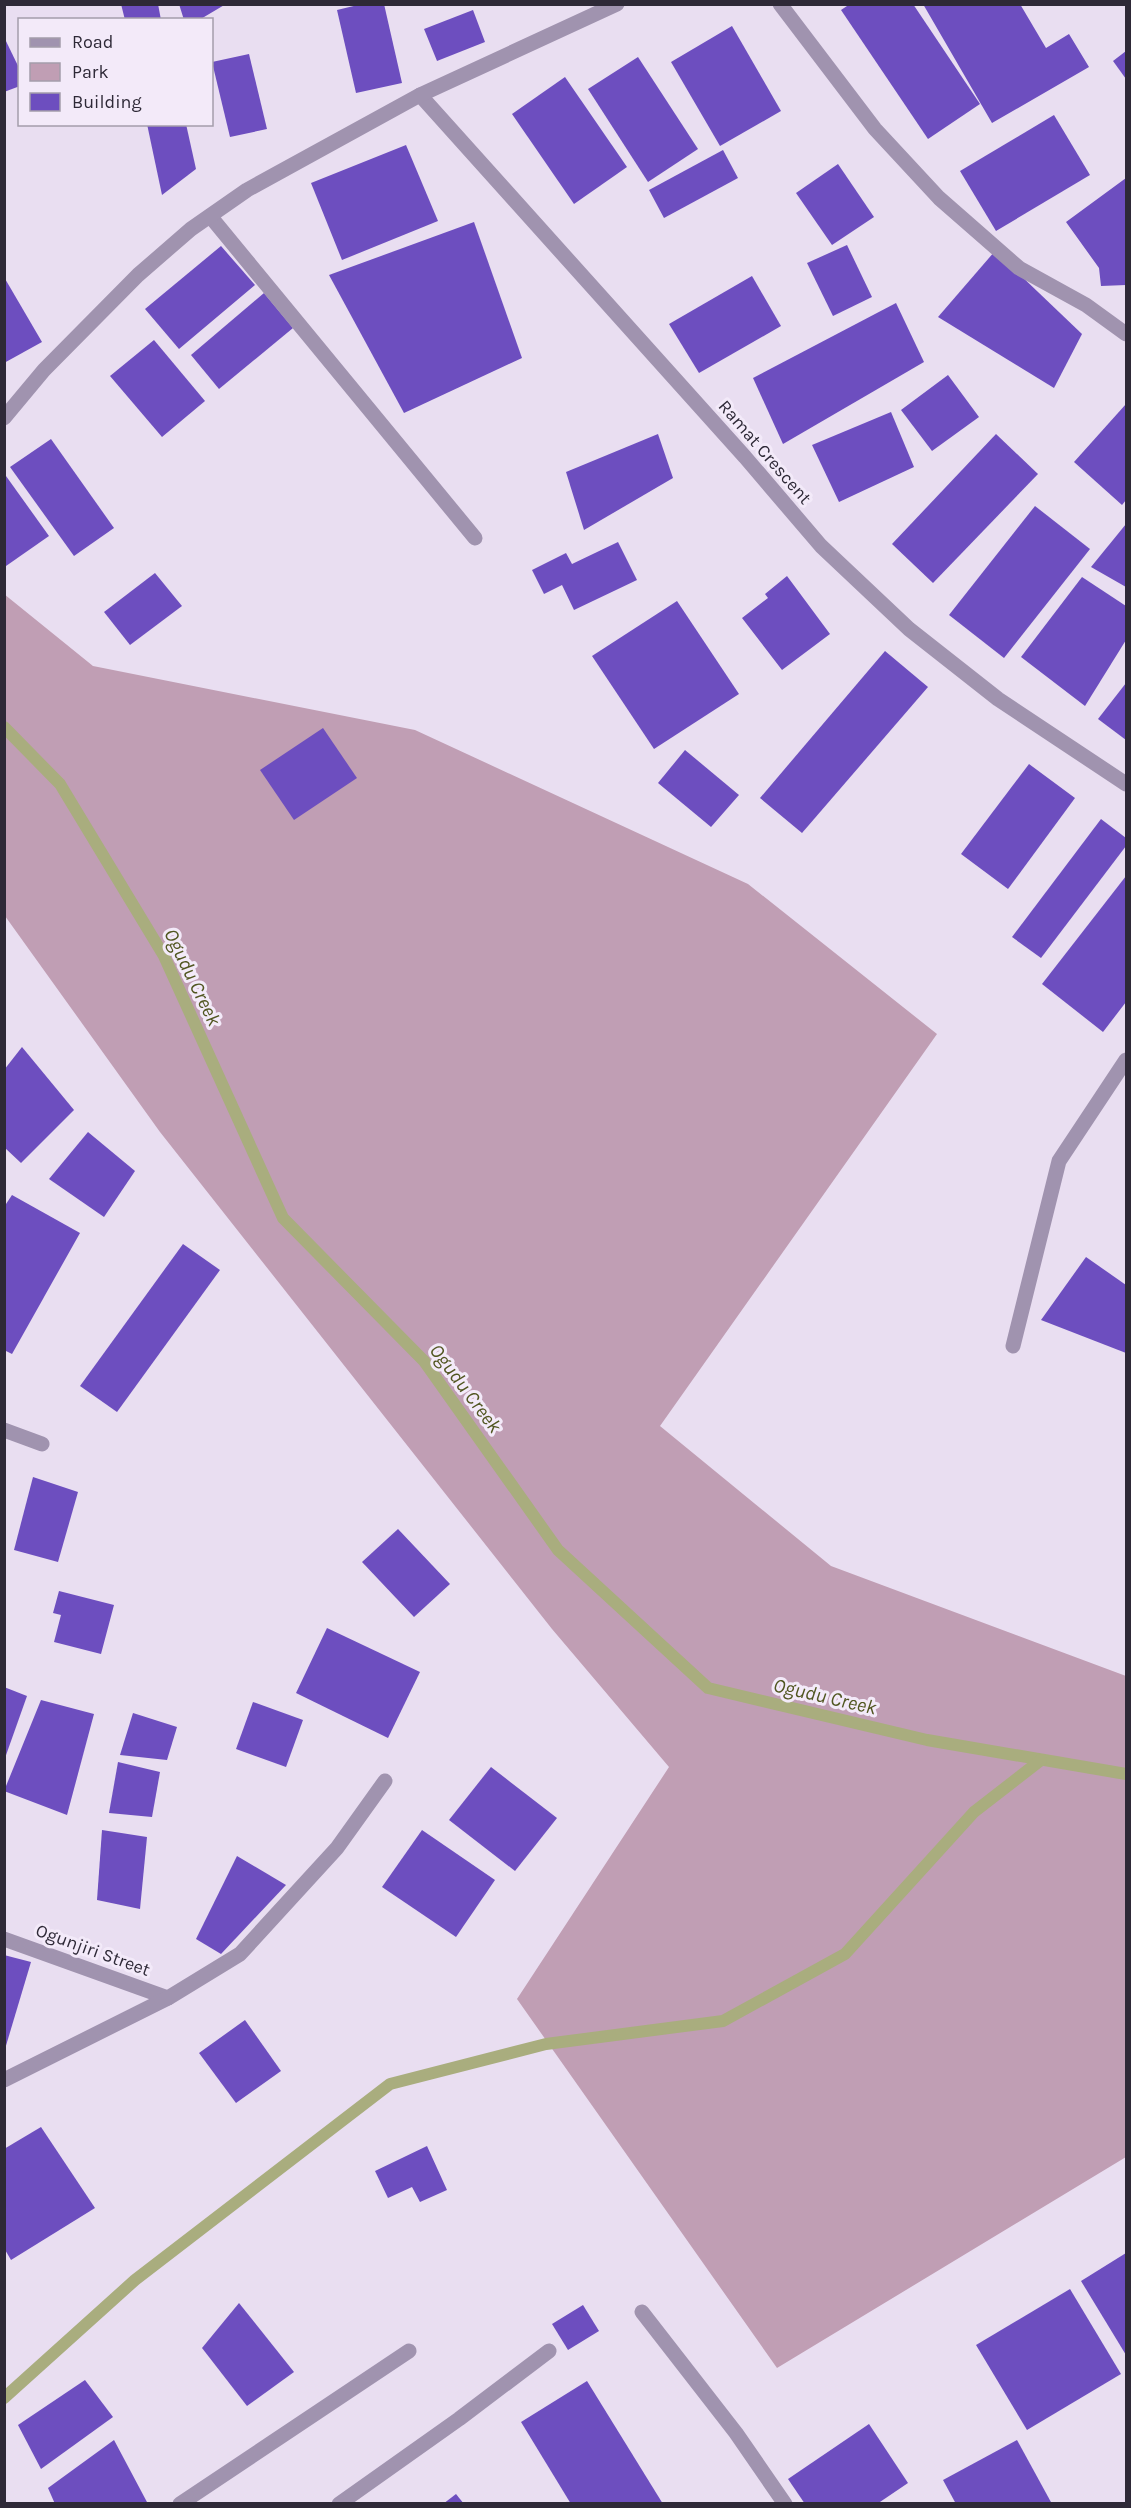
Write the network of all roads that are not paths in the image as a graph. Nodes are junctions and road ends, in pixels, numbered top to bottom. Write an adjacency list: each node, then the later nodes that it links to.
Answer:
1 (617, 4): 3 (street)
2 (780, 4): 5 (street)
3 (420, 95): 4 (street); 8 (street, Ramat Crescent)
4 (210, 216): 6 (street); 7 (street)
5 (1126, 334)
6 (4, 418)
7 (475, 538)
8 (1126, 784)
9 (1126, 1060): 10 (street)
10 (1013, 1346)
11 (4, 1430): 12 (street)
12 (42, 1444)
13 (385, 1781): 15 (street)
14 (4, 1939): 15 (street, Ogunjiri Street)
15 (168, 1998): 16 (street)
16 (4, 2080)
17 (642, 2312): 22 (street)
18 (549, 2350): 21 (street)
19 (409, 2351): 20 (street)
20 (180, 2504)
21 (339, 2504)
22 (785, 2504)

